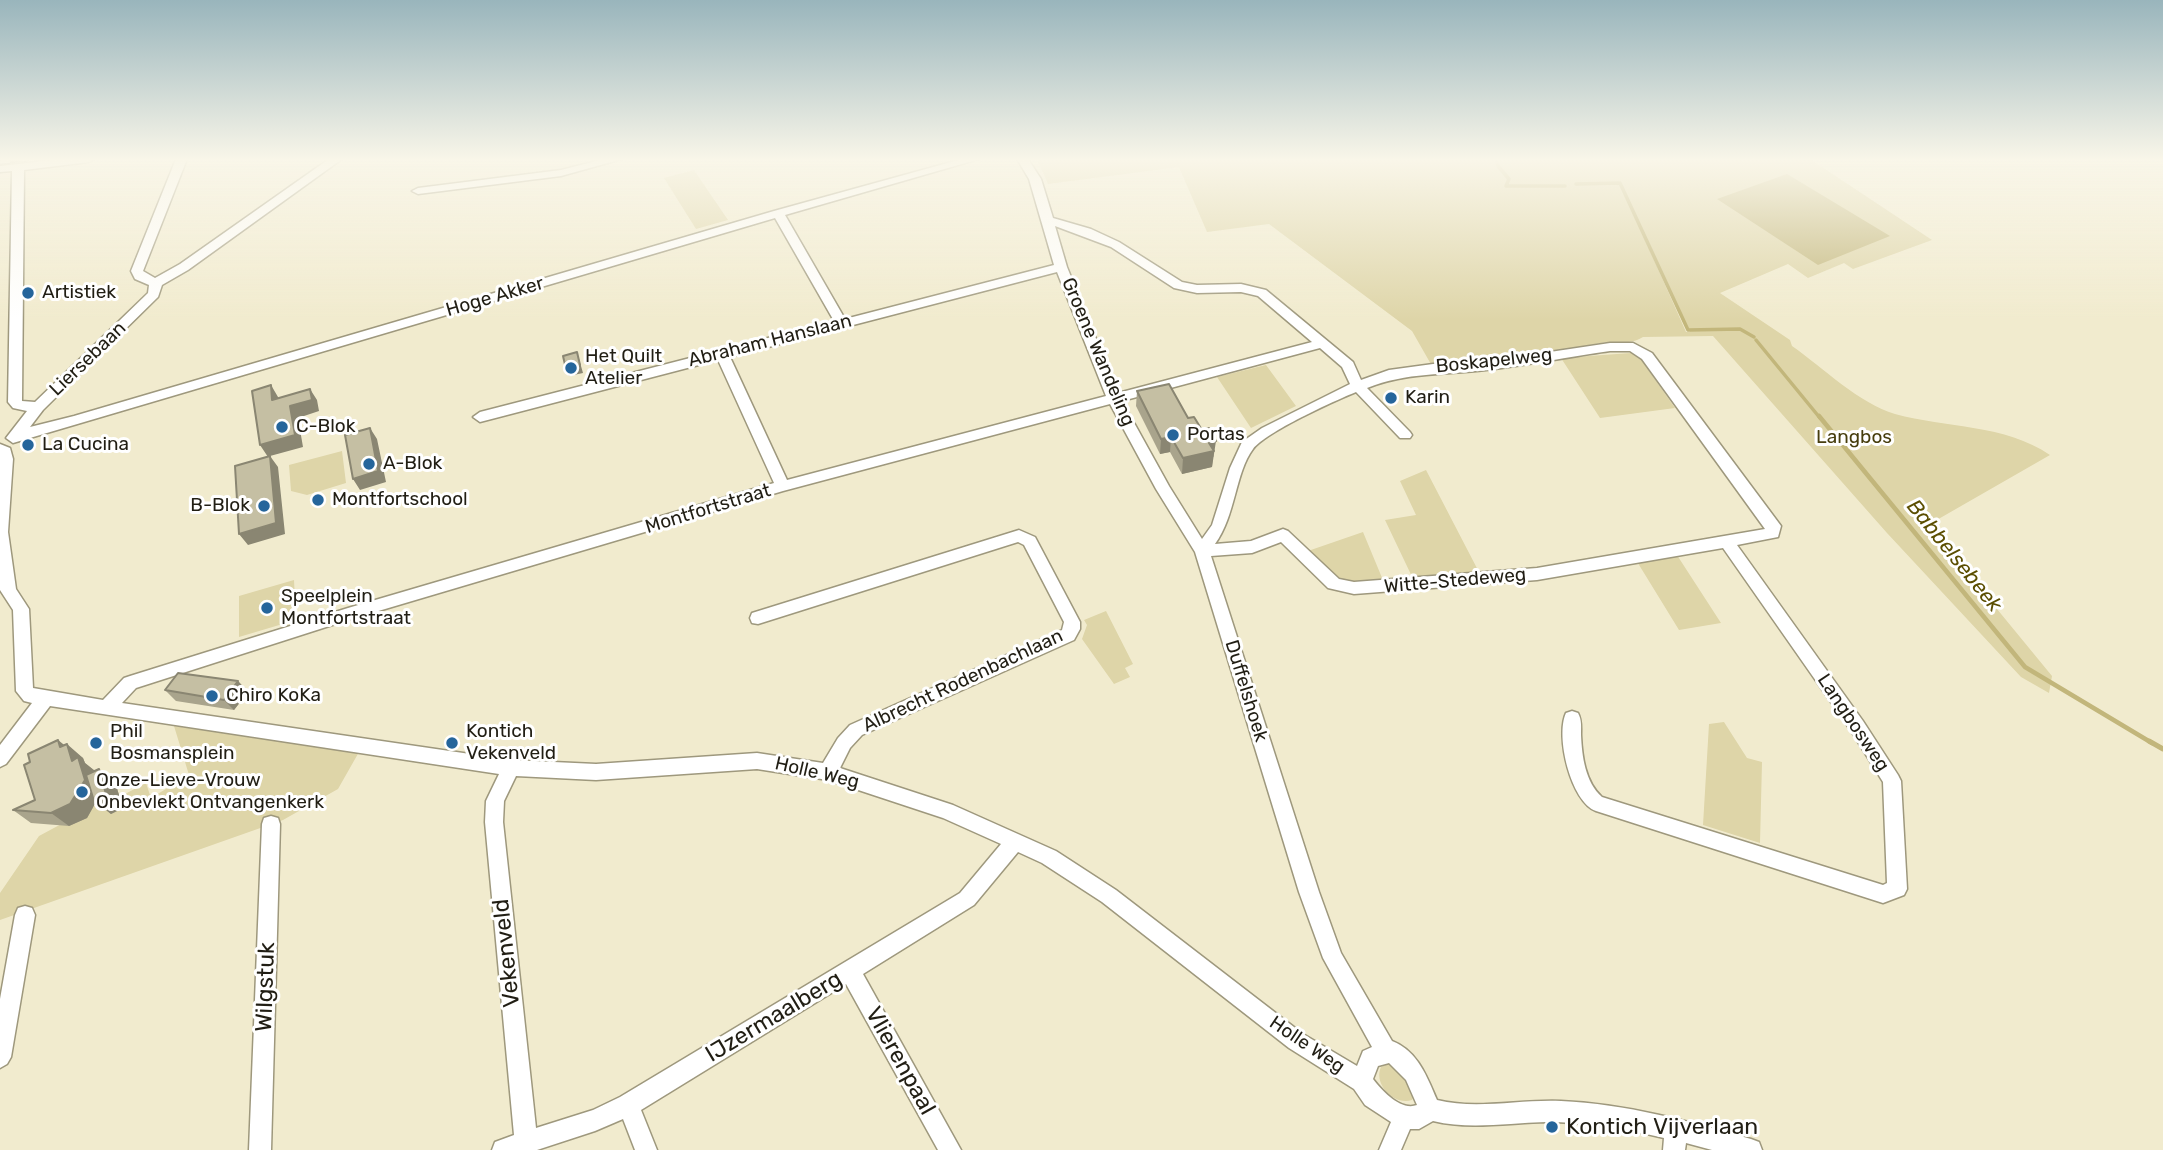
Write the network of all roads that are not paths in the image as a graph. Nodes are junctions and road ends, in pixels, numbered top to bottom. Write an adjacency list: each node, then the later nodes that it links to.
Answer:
1 (778, 212): 10 (street)
2 (17, 213): 15 (street)
3 (160, 213): 9 (street)
4 (260, 213): 9 (street, Liersebaan)
5 (776, 213): 17 (street, Hoge Akker)
6 (1045, 213): 7 (street)
7 (1048, 221): 8 (street, Groene Wandeling); 11 (street)
8 (1062, 267): 10 (street, Abraham Hanslaan); 14 (street, Groene Wandeling)
9 (156, 283): 15 (street, Liersebaan)
10 (841, 322): 12 (street, Abraham Hanslaan)
11 (1324, 343): 13 (street); 14 (street, Montfortstraat)
12 (722, 353): 16 (street, Abraham Hanslaan); 20 (street)
13 (1357, 385): 18 (street); 21 (street, Boskapelweg); 22 (street)
14 (1113, 397): 20 (street, Montfortstraat); 22 (street, Groene Wandeling)
15 (38, 407): 17 (street, Liersebaan)
16 (480, 417)
17 (17, 435): 19 (street)
18 (1405, 435)
19 (0, 449): 24 (street)
20 (783, 486): 25 (street, Montfortstraat)
21 (1727, 542): 22 (street, Witte-Stedeweg); 26 (street, Langbosweg)
22 (1202, 551): 34 (street, Duffelshoek)
23 (758, 618): 29 (street, Albrecht Rodenbachlaan)
24 (45, 699): 25 (street, Holle Weg); 27 (street)
25 (106, 708): 28 (street, Holle Weg)
26 (1573, 718)
27 (0, 759)
28 (511, 768): 29 (street, Holle Weg); 41 (street, Vekenveld)
29 (828, 772): 31 (street, Holle Weg)
30 (271, 824): 42 (street, Wilgstuk)
31 (1016, 841): 33 (street, IJzermaalberg); 36 (street, Holle Weg)
32 (25, 915): 35 (street)
33 (850, 971): 37 (street, IJzermaalberg); 45 (street, Vlierenpaal)
34 (1387, 1052): 36 (street); 38 (street, Duffelshoek)
35 (0, 1057)
36 (1362, 1081): 39 (street)
37 (628, 1105): 41 (street, IJzermaalberg); 44 (street)
38 (1430, 1109): 39 (street); 40 (street)
39 (1404, 1118): 46 (street)
40 (1675, 1140): 47 (street)
41 (526, 1142): 43 (street, IJzermaalberg)
42 (260, 1150)
43 (503, 1150)
44 (646, 1150)
45 (950, 1150)
46 (1390, 1150)
47 (1751, 1150)

